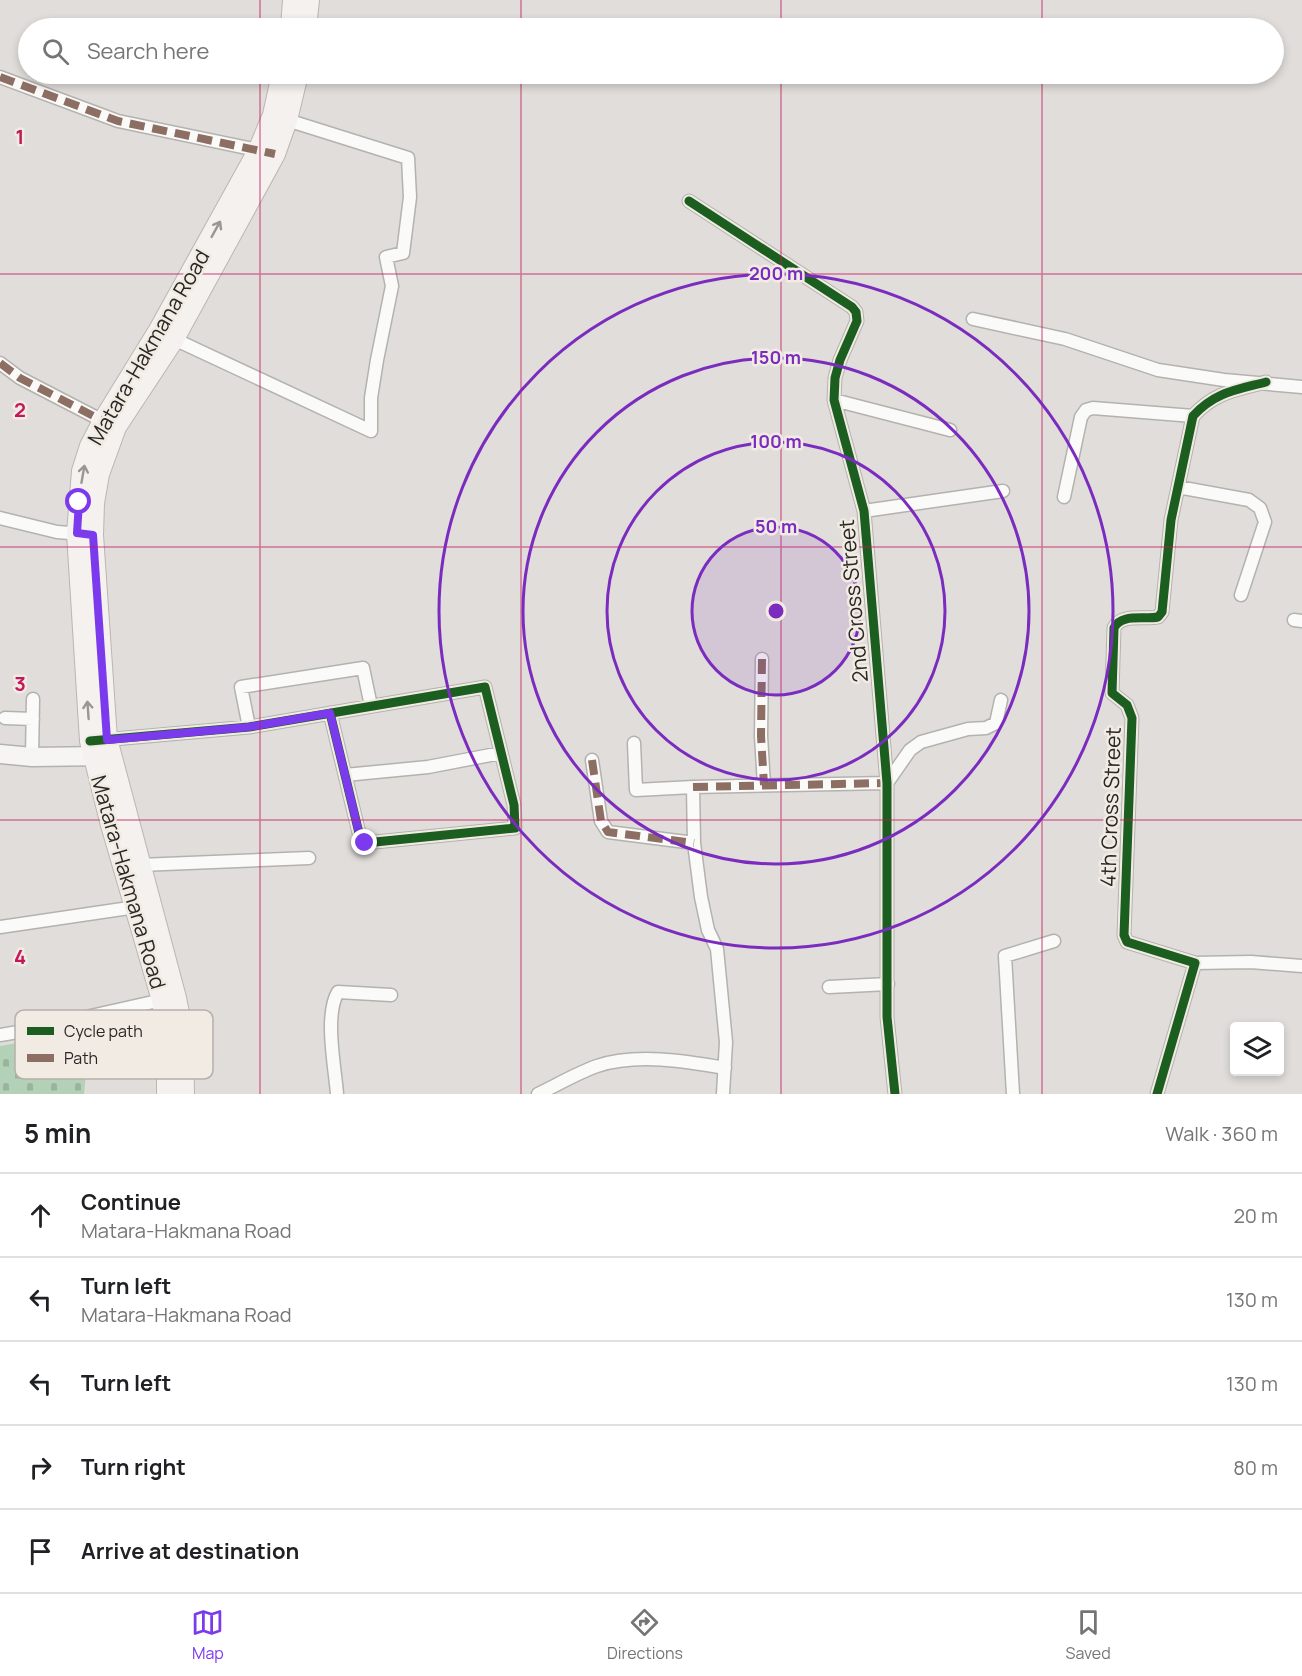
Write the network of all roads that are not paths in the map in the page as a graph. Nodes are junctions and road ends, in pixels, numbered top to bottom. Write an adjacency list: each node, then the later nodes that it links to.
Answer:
1 (293, 0): 3 (main road)
2 (309, 0): 4 (main road)
3 (292, 18)
4 (307, 18)
5 (0, 77): 6 (street)
6 (18, 84)
7 (19, 84): 11 (street)
8 (280, 84): 11 (main road, Matara-Hakmana Road)
9 (296, 84): 10 (main road, Matara-Hakmana Road)
10 (287, 120): 11 (main road, Matara-Hakmana Road); 14 (street)
11 (267, 152): 14 (main road, Matara-Hakmana Road); 20 (main road, Matara-Hakmana Road, one-way to 11)
12 (689, 201): 18 (street, 2nd Cross Street)
13 (973, 320): 16 (street)
14 (174, 339): 27 (main road, Matara-Hakmana Road)
15 (0, 363): 20 (street)
16 (1266, 382): 17 (street); 19 (street)
17 (1302, 387)
18 (834, 400): 21 (street); 25 (street, 2nd Cross Street)
19 (1193, 416): 22 (street, 4th Cross Street); 24 (street)
20 (103, 421): 27 (main road, Matara-Hakmana Road, one-way to 20)
21 (950, 430)
22 (1178, 487): 28 (street); 53 (street, 4th Cross Street)
23 (1003, 491): 25 (street)
24 (1065, 496)
25 (864, 511): 44 (street, 2nd Cross Street)
26 (0, 518): 27 (street)
27 (85, 534): 38 (main road, Matara-Hakmana Road)
28 (1241, 595)
29 (762, 659): 45 (street)
30 (33, 699): 35 (street)
31 (1001, 700): 44 (street)
32 (371, 706): 33 (street); 36 (street); 39 (street)
33 (330, 713): 36 (street); 43 (street)
34 (5, 718): 35 (street)
35 (33, 719): 41 (street)
36 (249, 727): 38 (street)
37 (634, 743): 46 (street)
38 (100, 748): 41 (main road); 49 (main road, Matara-Hakmana Road); 50 (main road, Matara-Hakmana Road)
39 (501, 753): 43 (street); 43 (street)
40 (0, 754): 41 (main road)
41 (32, 757)
42 (592, 760): 47 (street)
43 (345, 775)
44 (887, 783): 45 (street); 55 (street, 2nd Cross Street)
45 (764, 785): 46 (street)
46 (693, 787): 47 (street)
47 (694, 843): 64 (street)
48 (309, 858): 49 (street)
49 (140, 865): 61 (main road, Matara-Hakmana Road)
50 (136, 907): 51 (street); 58 (main road, Matara-Hakmana Road)
51 (0, 927)
52 (1054, 941): 71 (street)
53 (1196, 963): 54 (street); 72 (street)
54 (1302, 966)
55 (888, 984): 56 (street); 70 (street, 2nd Cross Street)
56 (829, 987)
57 (390, 995): 67 (street)
58 (162, 1000): 59 (street); 60 (main road, Matara-Hakmana Road)
59 (117, 1010)
60 (163, 1010)
61 (178, 1010)
62 (15, 1032): 63 (street)
63 (0, 1035)
64 (725, 1068): 68 (street); 69 (street)
65 (184, 1079): 66 (main road, Matara-Hakmana Road)
66 (184, 1094)
67 (338, 1094)
68 (538, 1094)
69 (723, 1094)
70 (895, 1094)
71 (1013, 1094)
72 (1157, 1094)

